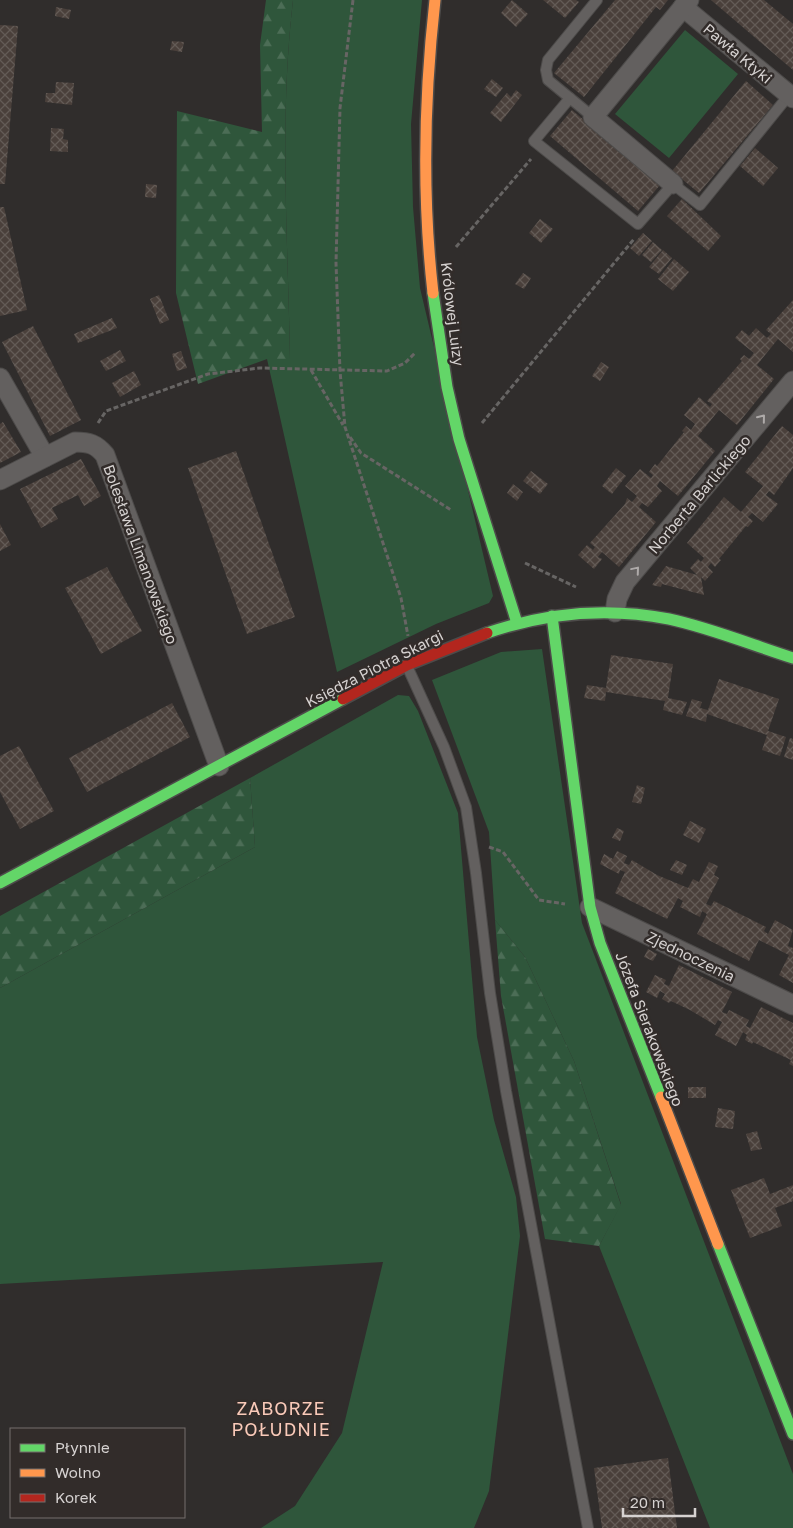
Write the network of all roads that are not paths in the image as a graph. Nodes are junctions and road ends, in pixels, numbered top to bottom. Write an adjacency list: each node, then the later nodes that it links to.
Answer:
1 (435, 0): 14 (street, Królowej Luizy)
2 (597, 0): 5 (lane)
3 (686, 3): 4 (street, Pawła Kłyki); 6 (street)
4 (791, 97): 7 (lane)
5 (570, 98): 6 (lane); 7 (lane)
6 (593, 117): 7 (street)
7 (673, 184)
8 (0, 378): 10 (street)
9 (793, 381): 12 (street, Norberta Barlickiego, one-way to 9)
10 (45, 457): 11 (street); 17 (street, Bolesława Limanowskiego)
11 (0, 480)
12 (615, 612): 13 (street, Księdza Piotra Skargi); 15 (street, Księdza Piotra Skargi)
13 (552, 616): 14 (street, Księdza Piotra Skargi); 19 (street, Józefa Sierakowskiego)
14 (516, 623): 16 (street, Księdza Piotra Skargi)
15 (793, 658)
16 (407, 665): 17 (street, Księdza Piotra Skargi); 22 (lane)
17 (219, 766): 18 (street, Księdza Piotra Skargi)
18 (0, 883)
19 (590, 907): 20 (street, Zjednoczenia); 21 (street, Józefa Sierakowskiego)
20 (793, 1005)
21 (793, 1434)
22 (588, 1528)

